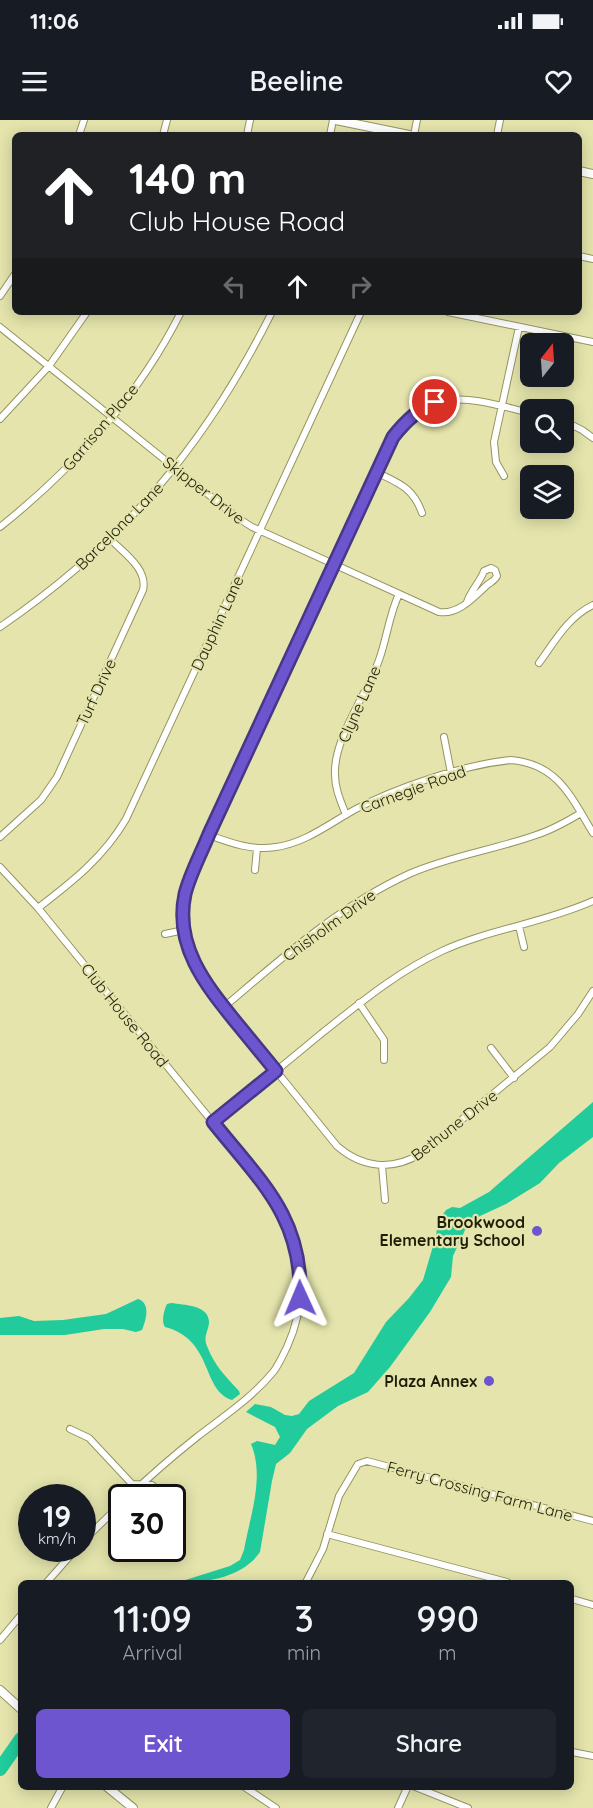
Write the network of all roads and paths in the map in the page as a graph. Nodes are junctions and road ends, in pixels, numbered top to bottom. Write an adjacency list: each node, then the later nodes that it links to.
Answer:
1 (335, 120): 2 (street)
2 (397, 132)
3 (12, 278): 4 (street)
4 (0, 296)
5 (85, 315): 13 (street)
6 (179, 315): 18 (street, Garrison Place)
7 (270, 315): 22 (street, Barcelona Lane)
8 (360, 315): 27 (street, Dauphin Lane)
9 (462, 315): 11 (street)
10 (0, 327): 13 (street, Skipper Drive)
11 (519, 327): 12 (street); 16 (street)
12 (593, 342)
13 (49, 366): 18 (street, Skipper Drive); 19 (street)
14 (419, 391): 15 (street)
15 (427, 405): 16 (street, Bethune Drive); 23 (street, Bethune Drive)
16 (502, 406): 17 (street, Bethune Drive); 24 (street)
17 (520, 410)
18 (111, 417): 22 (street, Skipper Drive); 26 (street, Garrison Place)
19 (0, 419)
20 (574, 426): 21 (street)
21 (593, 438)
22 (175, 468): 27 (street, Skipper Drive); 28 (street, Barcelona Lane)
23 (376, 472): 25 (street); 29 (street, Bethune Drive)
24 (504, 476)
25 (422, 513)
26 (0, 527)
27 (260, 531): 29 (street, Skipper Drive); 46 (street, Dauphin Lane)
28 (110, 539): 33 (street, Barcelona Lane); 41 (street, Turf Drive)
29 (334, 564): 30 (street, Skipper Drive); 40 (street, Bethune Drive)
30 (399, 594): 31 (street, Skipper Drive); 38 (street, Clyne Lane)
31 (467, 602): 31 (street, Skipper Drive)
32 (593, 605): 34 (street)
33 (0, 627)
34 (539, 663)
35 (444, 737): 36 (street)
36 (452, 773): 37 (street, Carnegie Road); 38 (street, Carnegie Road)
37 (581, 813): 39 (street, Carnegie Road); 53 (street, Chisholm Drive)
38 (346, 815): 42 (street, Carnegie Road)
39 (593, 833)
40 (209, 834): 42 (street, Carnegie Road); 48 (street, Bethune Drive)
41 (0, 837)
42 (257, 848): 44 (street)
43 (0, 867): 46 (street, Club House Road)
44 (255, 870)
45 (593, 901): 47 (street)
46 (39, 908): 58 (street, Club House Road)
47 (519, 926): 50 (street); 52 (street)
48 (184, 930): 49 (street); 53 (street, Bethune Drive)
49 (165, 934)
50 (524, 947)
51 (593, 991): 57 (street, Bethune Drive)
52 (359, 1003): 55 (street); 56 (street)
53 (224, 1007): 56 (street, Bethune Drive)
54 (490, 1048): 57 (street)
55 (384, 1060)
56 (276, 1071): 58 (street); 59 (street, Bethune Drive)
57 (514, 1078): 59 (street, Bethune Drive)
58 (213, 1122): 63 (street, Club House Road)
59 (382, 1166): 60 (street)
60 (385, 1200)
61 (70, 1429): 62 (street)
62 (132, 1484)
63 (141, 1484)
64 (108, 1517): 66 (street)
65 (593, 1521): 67 (street, Ferry Crossing Farm Lane)
66 (96, 1528)
67 (327, 1534): 70 (street); 71 (street)
68 (65, 1562): 69 (street)
69 (50, 1580)
70 (307, 1580)
71 (490, 1580)
72 (574, 1600): 73 (street)
73 (593, 1605)
74 (18, 1619): 75 (street)
75 (0, 1640)
76 (0, 1689): 77 (street)
77 (18, 1706)
78 (574, 1752): 79 (street)
79 (593, 1756)
80 (61, 1790): 86 (street)
81 (110, 1790): 85 (street)
82 (249, 1790): 89 (street)
83 (406, 1790): 90 (street)
84 (423, 1790): 91 (street)
85 (116, 1795): 87 (street); 88 (street)
86 (51, 1808)
87 (124, 1808)
88 (133, 1808)
89 (276, 1808)
90 (398, 1808)
91 (468, 1808)

